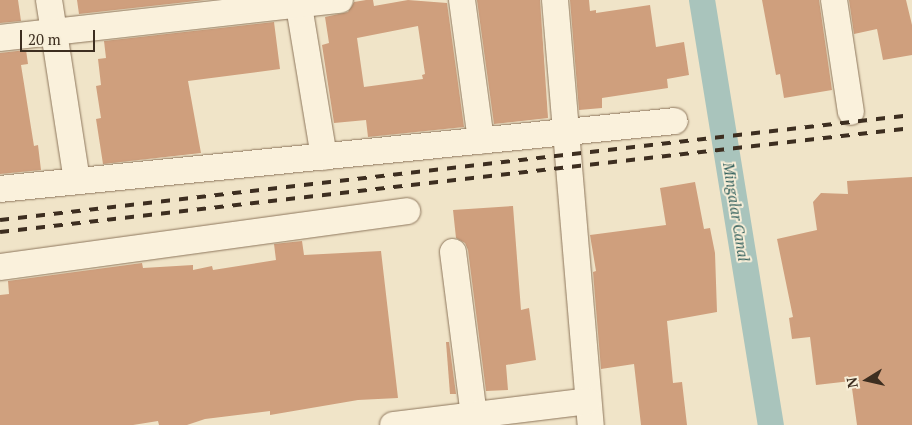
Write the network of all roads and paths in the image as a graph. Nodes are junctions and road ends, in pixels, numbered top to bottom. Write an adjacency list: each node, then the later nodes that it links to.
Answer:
1 (49, 0): 8 (street)
2 (340, 0): 6 (street)
3 (462, 0): 13 (street)
4 (554, 0): 12 (street)
5 (834, 0): 10 (street)
6 (299, 3): 7 (street); 14 (street)
7 (160, 10): 8 (street)
8 (53, 31): 9 (street); 15 (street)
9 (0, 38)
10 (852, 112)
11 (675, 121): 12 (street)
12 (566, 132): 13 (street); 20 (street)
13 (481, 141): 14 (street)
14 (324, 157): 15 (street)
15 (77, 181): 16 (street)
16 (0, 189)
17 (407, 211): 19 (street)
18 (453, 252): 21 (street)
19 (0, 268)
20 (590, 413): 21 (street)
21 (474, 415): 22 (street)
22 (394, 425)

